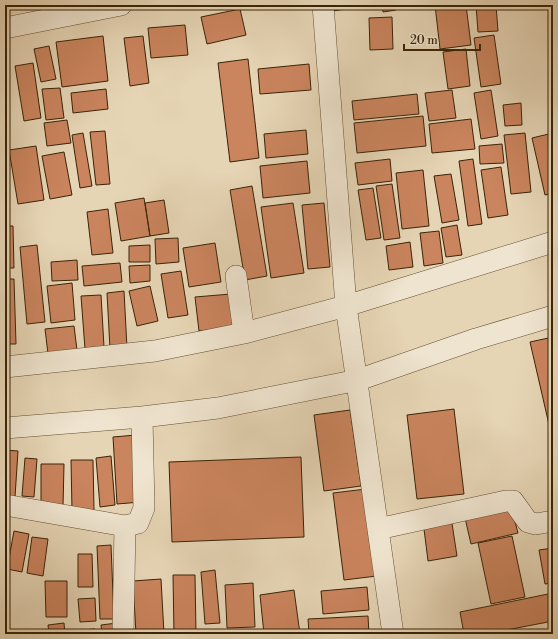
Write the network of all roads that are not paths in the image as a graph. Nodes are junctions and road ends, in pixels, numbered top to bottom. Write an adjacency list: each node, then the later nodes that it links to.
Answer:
1 (121, 5): 3 (street)
2 (323, 5): 7 (street)
3 (91, 8): 4 (street)
4 (5, 28)
5 (553, 242): 7 (street)
6 (236, 276): 9 (street)
7 (347, 311): 9 (street); 11 (street)
8 (553, 316): 11 (street)
9 (244, 333): 10 (street)
10 (5, 367)
11 (356, 372): 12 (street); 17 (street)
12 (142, 417): 13 (street); 16 (street)
13 (5, 428)
14 (5, 505): 16 (street)
15 (553, 521): 17 (street)
16 (125, 526): 18 (street)
17 (378, 529): 19 (street)
18 (123, 634)
19 (393, 634)

